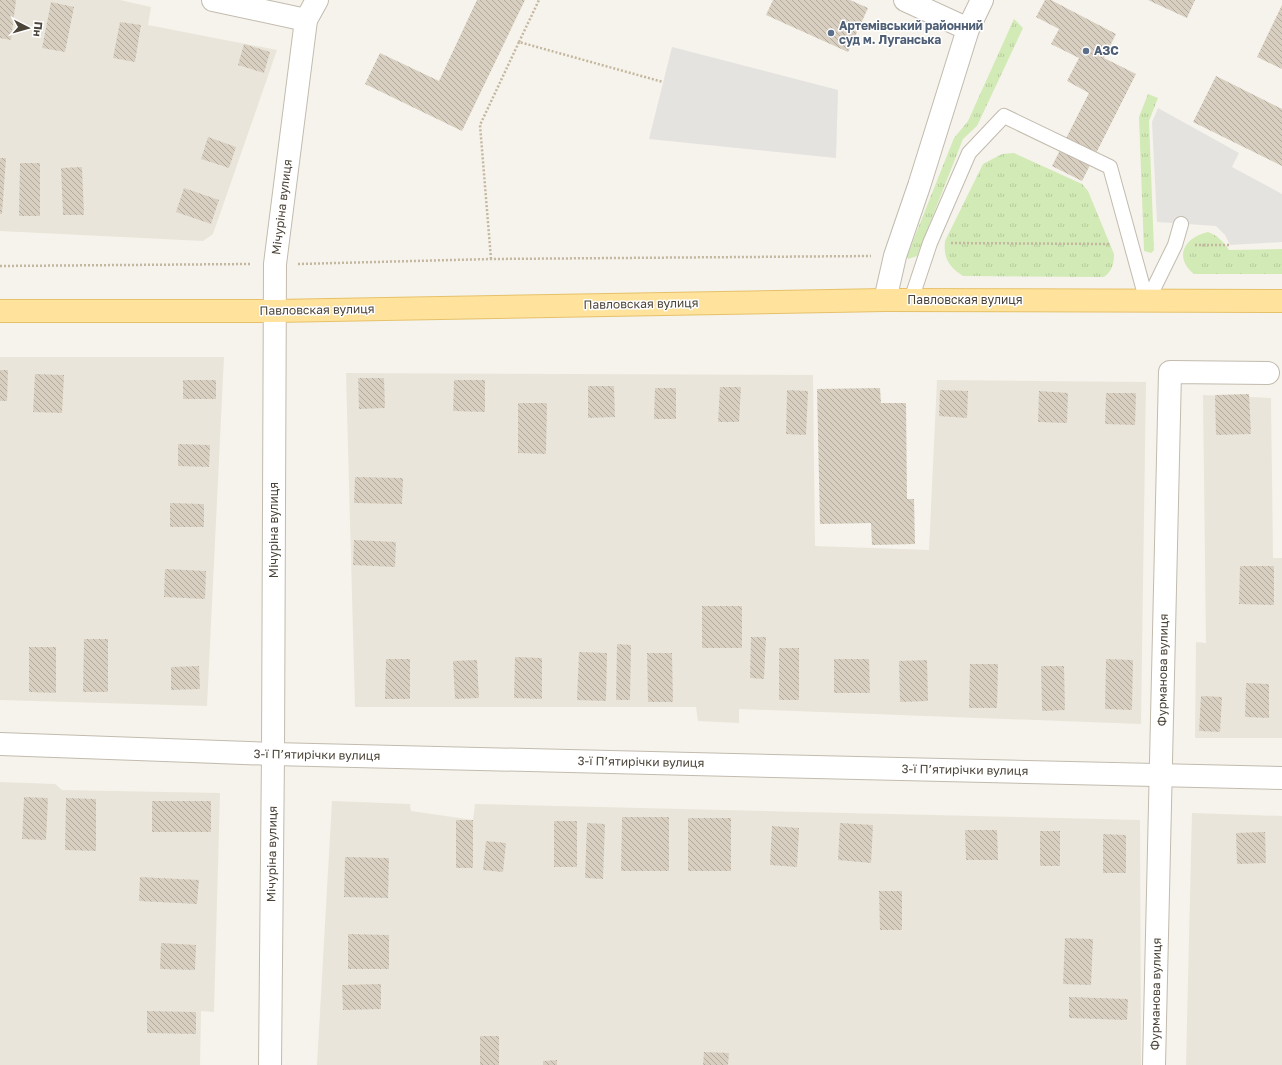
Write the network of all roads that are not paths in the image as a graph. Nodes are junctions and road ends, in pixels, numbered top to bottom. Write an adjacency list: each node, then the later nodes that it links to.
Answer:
1 (213, 0): 5 (street)
2 (317, 0): 5 (street, Мічуріна вулиця)
3 (905, 0): 6 (street)
4 (982, 0): 6 (street)
5 (306, 20): 13 (street, Мічуріна вулиця)
6 (968, 29): 8 (street)
7 (1181, 224): 11 (lane)
8 (884, 300): 9 (main road, Павловская вулиця); 13 (main road, Павловская вулиця)
9 (911, 300): 11 (main road, Павловская вулиця); 11 (lane)
10 (1282, 301): 11 (main road, Павловская вулиця)
11 (1147, 302)
12 (0, 311): 13 (main road, Павловская вулиця)
13 (274, 311): 16 (street, Мічуріна вулиця)
14 (1268, 373): 17 (street, Фурманова вулиця)
15 (0, 744): 16 (street, 3-ї П’ятирічки вулиця)
16 (273, 754): 17 (street, 3-ї П’ятирічки вулиця); 19 (street, Мічуріна вулиця)
17 (1160, 774): 18 (street, 3-ї П’ятирічки вулиця); 20 (street, Фурманова вулиця)
18 (1282, 778)
19 (270, 1065)
20 (1154, 1065)

